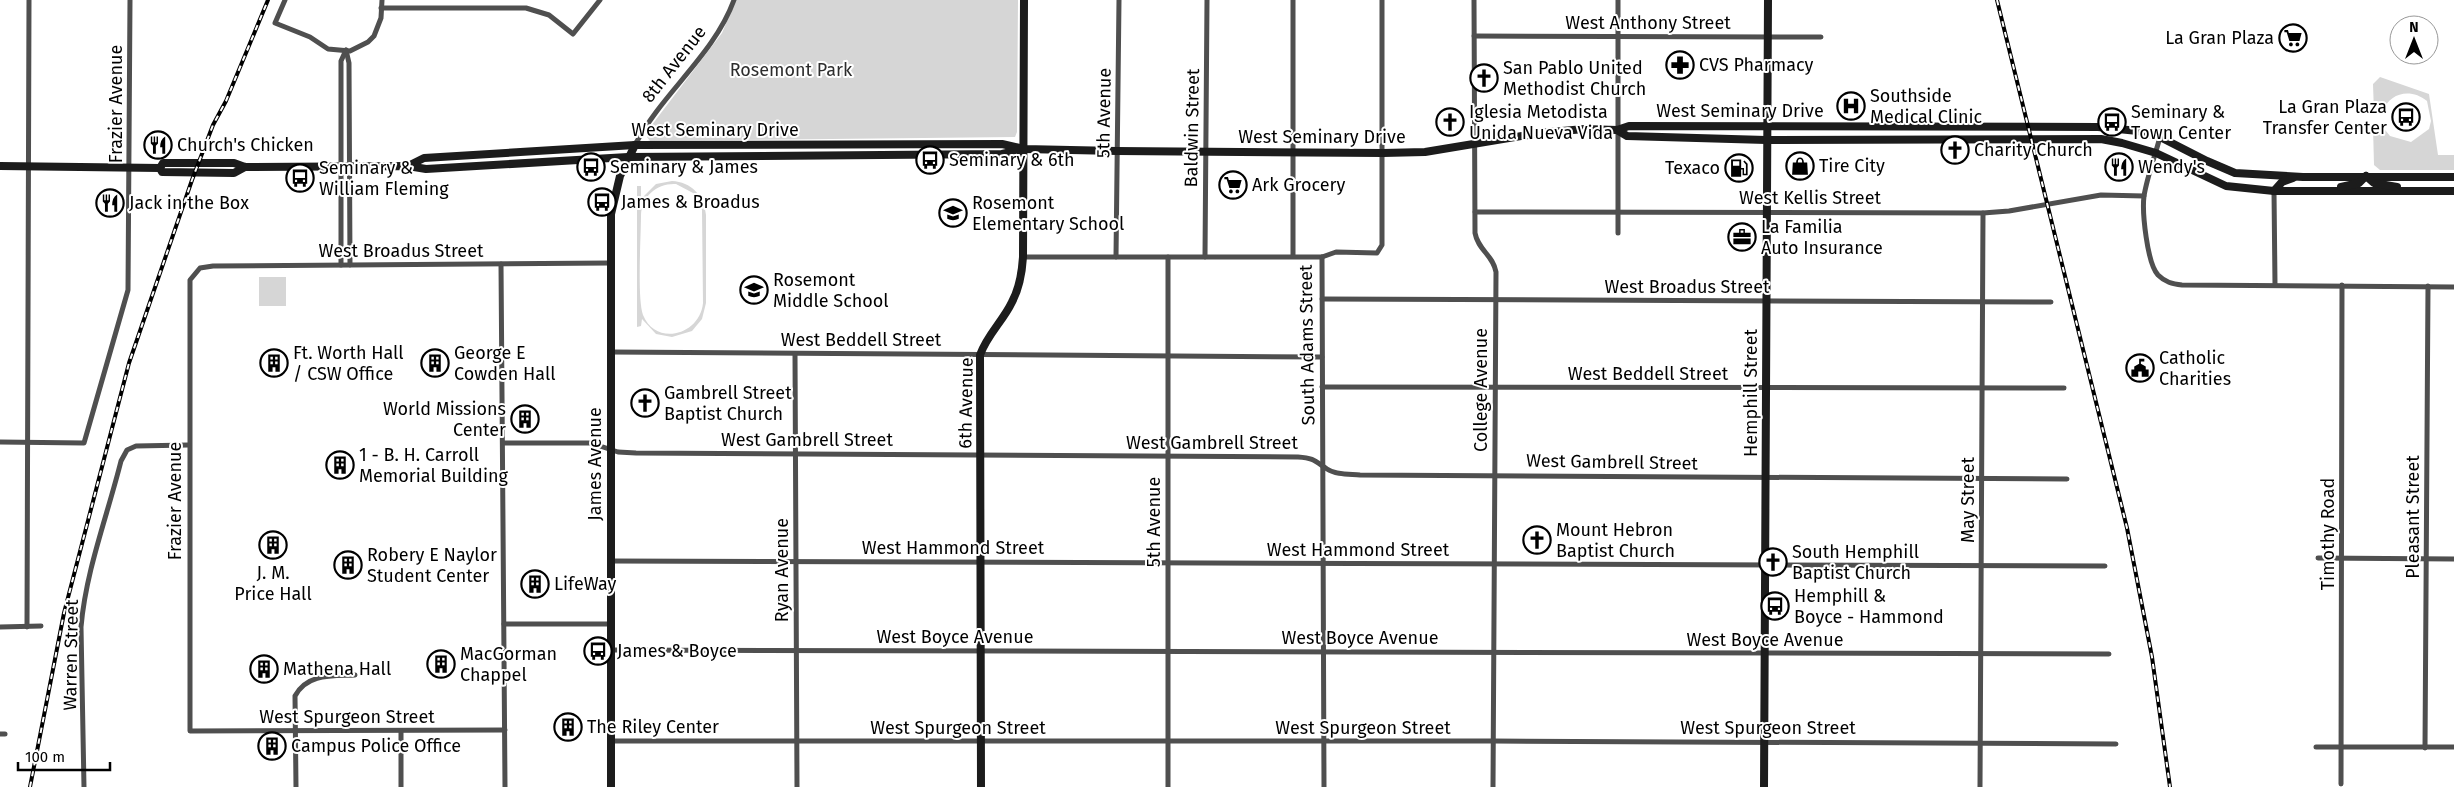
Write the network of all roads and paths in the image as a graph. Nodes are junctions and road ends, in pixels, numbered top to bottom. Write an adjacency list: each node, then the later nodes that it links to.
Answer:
1 (28, 0): 43 (street)
2 (130, 0): 45 (street, Frazier Avenue)
3 (285, 0): 20 (street)
4 (382, 0): 15 (street)
5 (600, 0): 15 (street)
6 (734, 0): 31 (street, 8th Avenue)
7 (1024, 0): 33 (main road, 6th Avenue)
8 (1120, 0): 34 (street, 5th Avenue)
9 (1207, 0): 35 (street, Baldwin Street)
10 (1293, 0): 37 (street)
11 (1382, 0): 38 (street)
12 (1474, 0): 16 (street, College Avenue)
13 (1618, 0): 17 (street)
14 (1768, 0): 19 (main road, Hemphill Street)
15 (381, 8): 20 (street)
16 (1474, 36): 17 (street, West Anthony Street); 32 (street, College Avenue)
17 (1618, 37): 19 (street, West Anthony Street); 25 (street)
18 (1821, 37): 19 (street, West Anthony Street)
19 (1768, 38): 23 (main road, Hemphill Street)
20 (346, 50): 21 (street); 22 (street)
21 (341, 125): 22 (street); 46 (street)
22 (350, 125): 47 (street)
23 (1766, 127): 24 (main road, West Seminary Drive); 25 (main road, West Seminary Drive); 27 (main road, Hemphill Street)
24 (1896, 127): 26 (main road, West Seminary Drive); 28 (main road)
25 (1617, 130): 27 (main road, West Seminary Drive); 32 (main road, West Seminary Drive); 56 (street)
26 (2160, 137): 36 (street); 49 (main road, West Seminary Drive)
27 (1766, 140): 28 (main road, West Seminary Drive); 58 (main road, Hemphill Street)
28 (1892, 140): 36 (main road, West Seminary Drive)
29 (880, 143): 30 (main road, West Seminary Drive); 33 (main road, West Seminary Drive); 39 (main road)
30 (734, 144): 31 (main road, West Seminary Drive); 40 (main road)
31 (635, 145): 41 (main road, James Avenue); 44 (main road, West Seminary Drive)
32 (1474, 145): 38 (main road, West Seminary Drive); 57 (street, College Avenue)
33 (1024, 149): 34 (main road, West Seminary Drive); 39 (main road, West Seminary Drive); 62 (main road, 6th Avenue)
34 (1117, 151): 35 (main road, West Seminary Drive); 63 (street, 5th Avenue)
35 (1206, 152): 37 (main road, West Seminary Drive); 65 (street, Baldwin Street)
36 (2156, 152): 52 (main road, West Seminary Drive); 55 (street)
37 (1294, 153): 38 (main road, West Seminary Drive); 61 (street)
38 (1383, 153): 66 (street)
39 (880, 155): 40 (main road, West Seminary Drive)
40 (734, 156): 41 (main road, West Seminary Drive)
41 (628, 158): 44 (main road, West Seminary Drive); 67 (main road, James Avenue)
42 (0, 166): 43 (main road, West Seminary Drive)
43 (28, 166): 45 (main road, West Seminary Drive); 92 (street)
44 (408, 166): 47 (main road, West Seminary Drive)
45 (130, 168): 46 (main road, West Seminary Drive); 92 (street, Frazier Avenue)
46 (340, 168): 47 (main road, West Seminary Drive); 69 (street)
47 (350, 168): 70 (street)
48 (2366, 176): 49 (main road); 50 (main road); 51 (main road); 53 (main road)
49 (2303, 177): 52 (main road)
50 (2454, 177)
51 (2326, 190): 52 (main road, West Seminary Drive); 53 (main road)
52 (2274, 191): 72 (street)
53 (2416, 191): 54 (main road)
54 (2454, 192)
55 (2144, 196): 59 (street, West Kellis Street); 72 (street)
56 (1618, 211): 57 (street, West Kellis Street); 58 (street, West Kellis Street); 60 (street)
57 (1475, 212): 77 (street, College Avenue)
58 (1766, 212): 59 (street, West Kellis Street); 78 (main road, Hemphill Street)
59 (1983, 213): 79 (street, May Street)
60 (1618, 233)
61 (1293, 256): 65 (street); 66 (street, South Adams Street)
62 (1023, 257): 63 (street); 83 (main road, 6th Avenue)
63 (1116, 257): 64 (street)
64 (1168, 257): 65 (street); 84 (street, 5th Avenue)
65 (1205, 257)
66 (1322, 257): 76 (street, South Adams Street)
67 (610, 263): 68 (street, West Broadus Street); 81 (main road, James Avenue)
68 (501, 264): 70 (street, West Broadus Street); 93 (street)
69 (341, 265): 70 (street, West Broadus Street); 71 (street, West Broadus Street)
70 (350, 265)
71 (195, 272): 94 (street, Frazier Avenue)
72 (2275, 284): 73 (street)
73 (2342, 285): 74 (street); 105 (street, Timothy Road)
74 (2428, 286): 75 (street); 106 (street, Pleasant Street)
75 (2454, 287)
76 (1322, 299): 77 (street, West Broadus Street); 85 (street, South Adams Street)
77 (1496, 300): 78 (street, West Broadus Street); 87 (street, College Avenue)
78 (1766, 301): 79 (street, West Broadus Street); 88 (main road, Hemphill Street)
79 (1982, 302): 80 (street, West Broadus Street); 89 (street, May Street)
80 (2051, 302)
81 (610, 352): 82 (street, West Beddell Street); 95 (main road, James Avenue)
82 (795, 354): 83 (street, West Beddell Street); 96 (street, Ryan Avenue)
83 (980, 355): 84 (street, West Beddell Street); 97 (main road, 6th Avenue)
84 (1168, 356): 85 (street, West Beddell Street); 98 (street, 5th Avenue)
85 (1322, 357): 86 (street, South Adams Street)
86 (1322, 388): 87 (street, West Beddell Street); 99 (street, South Adams Street)
87 (1495, 388): 88 (street, West Beddell Street); 100 (street, College Avenue)
88 (1766, 388): 89 (street, West Beddell Street); 101 (main road, Hemphill Street)
89 (1982, 388): 90 (street, West Beddell Street); 102 (street, May Street)
90 (2064, 388)
91 (0, 442): 92 (street)
92 (28, 442): 121 (street)
93 (502, 443): 95 (street, West Gambrell Street); 117 (street)
94 (188, 445): 135 (street, Frazier Avenue); 150 (street, Warren Street)
95 (610, 449): 96 (street, West Gambrell Street); 108 (main road, James Avenue)
96 (795, 454): 97 (street, West Gambrell Street); 109 (street, Ryan Avenue)
97 (980, 455): 98 (street, West Gambrell Street); 110 (main road, 6th Avenue)
98 (1168, 456): 99 (street, West Gambrell Street); 111 (street, 5th Avenue)
99 (1323, 464): 100 (street, West Gambrell Street); 112 (street, South Adams Street)
100 (1494, 475): 101 (street, West Gambrell Street); 113 (street, College Avenue)
101 (1765, 477): 102 (street, West Gambrell Street); 114 (main road, Hemphill Street)
102 (1982, 479): 103 (street, West Gambrell Street); 115 (street, May Street)
103 (2067, 479)
104 (2318, 558): 105 (street)
105 (2342, 558): 106 (street); 147 (street, Timothy Road)
106 (2427, 558): 107 (street); 148 (street, Pleasant Street)
107 (2454, 559)
108 (610, 561): 109 (street, West Hammond Street); 118 (main road, James Avenue)
109 (796, 561): 110 (street, West Hammond Street); 123 (street, Ryan Avenue)
110 (980, 562): 111 (street, West Hammond Street); 124 (main road, 6th Avenue)
111 (1168, 563): 112 (street, West Hammond Street); 125 (street, 5th Avenue)
112 (1323, 563): 113 (street, West Hammond Street); 126 (street, South Adams Street)
113 (1494, 564): 114 (street, West Hammond Street); 127 (street, College Avenue)
114 (1765, 565): 115 (street, West Hammond Street); 128 (main road, Hemphill Street)
115 (1982, 566): 116 (street, West Hammond Street); 129 (street, May Street)
116 (2105, 566)
117 (504, 624): 118 (street); 132 (street)
118 (610, 624): 122 (main road, James Avenue)
119 (41, 626): 121 (street)
120 (0, 627): 121 (street)
121 (27, 627)
122 (610, 650): 123 (street, West Boyce Avenue); 136 (main road, James Avenue)
123 (796, 650): 124 (street, West Boyce Avenue); 137 (street, Ryan Avenue)
124 (981, 651): 125 (street, West Boyce Avenue); 138 (main road, 6th Avenue)
125 (1168, 652): 126 (street, West Boyce Avenue); 140 (street, 5th Avenue)
126 (1324, 652): 127 (street, West Boyce Avenue); 141 (street, South Adams Street)
127 (1494, 653): 128 (street, West Boyce Avenue); 139 (street, College Avenue)
128 (1765, 653): 129 (street, West Boyce Avenue); 142 (main road, Hemphill Street)
129 (1982, 654): 130 (street, West Boyce Avenue); 143 (street, May Street)
130 (2109, 654)
131 (355, 675): 133 (street)
132 (504, 730): 134 (street, West Spurgeon Street); 153 (street)
133 (295, 731): 134 (street, West Spurgeon Street); 135 (street, West Spurgeon Street); 151 (street)
134 (401, 731): 152 (street)
135 (190, 732)
136 (611, 741): 137 (street, West Spurgeon Street); 154 (main road, James Avenue)
137 (797, 741): 138 (street, West Spurgeon Street); 155 (street, Ryan Avenue)
138 (981, 741): 140 (street, West Spurgeon Street); 156 (main road, 6th Avenue)
139 (1493, 741): 141 (street, West Spurgeon Street); 142 (street, West Spurgeon Street); 159 (street, College Avenue)
140 (1168, 742): 141 (street, West Spurgeon Street); 157 (street, 5th Avenue)
141 (1324, 742): 158 (street, South Adams Street)
142 (1764, 742): 143 (street, West Spurgeon Street); 160 (main road, Hemphill Street)
143 (1980, 743): 144 (street, West Spurgeon Street); 161 (street, May Street)
144 (2116, 744)
145 (2316, 747): 147 (street)
146 (2454, 747): 148 (street)
147 (2341, 748): 148 (street); 149 (street, Timothy Road)
148 (2426, 748)
149 (2341, 784)
150 (84, 787)
151 (296, 787)
152 (401, 787)
153 (505, 787)
154 (611, 787)
155 (797, 787)
156 (981, 787)
157 (1168, 787)
158 (1324, 787)
159 (1493, 787)
160 (1764, 787)
161 (1980, 787)

